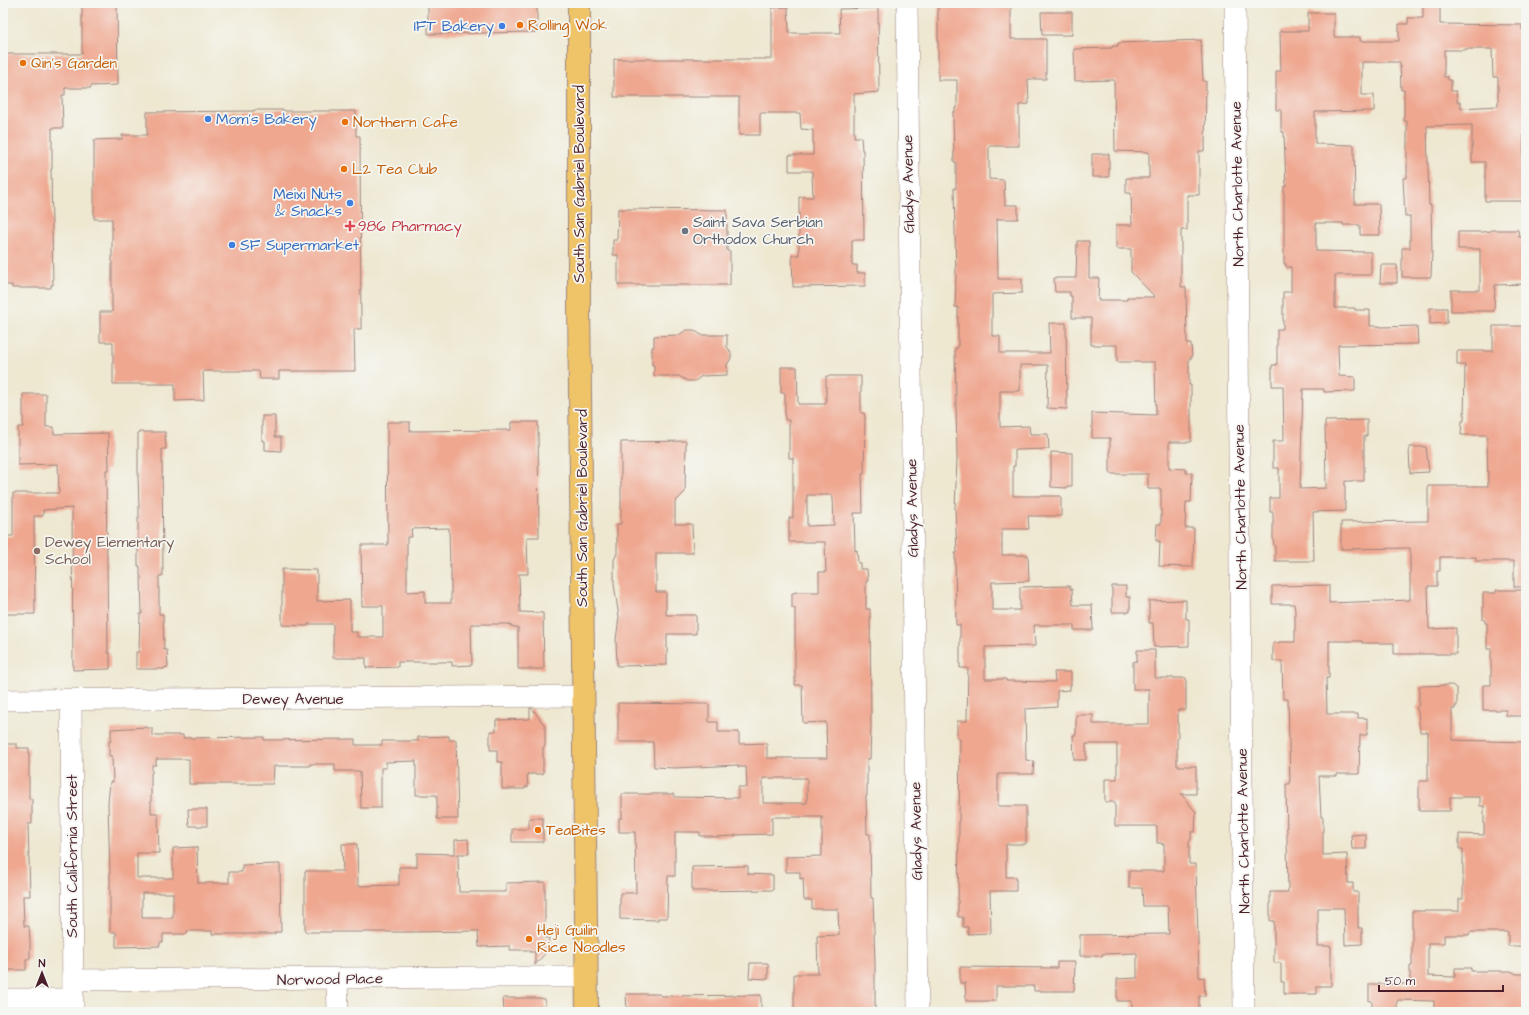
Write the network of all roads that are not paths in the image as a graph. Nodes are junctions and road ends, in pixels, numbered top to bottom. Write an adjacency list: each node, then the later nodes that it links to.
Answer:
1 (578, 3): 4 (main road, South San Gabriel Boulevard)
2 (907, 3): 13 (street, Gladys Avenue)
3 (1235, 3): 14 (street, North Charlotte Avenue)
4 (583, 696): 6 (street, Dewey Avenue); 7 (main road, South San Gabriel Boulevard)
5 (3, 700): 6 (street, Dewey Avenue)
6 (71, 700): 9 (street, South California Street)
7 (587, 978): 8 (street, Norwood Place); 12 (main road, South San Gabriel Boulevard)
8 (337, 979): 9 (street, Norwood Place); 11 (street)
9 (73, 997): 10 (street, Norwood Place)
10 (3, 999)
11 (338, 1012)
12 (587, 1012)
13 (918, 1012)
14 (1244, 1012)

